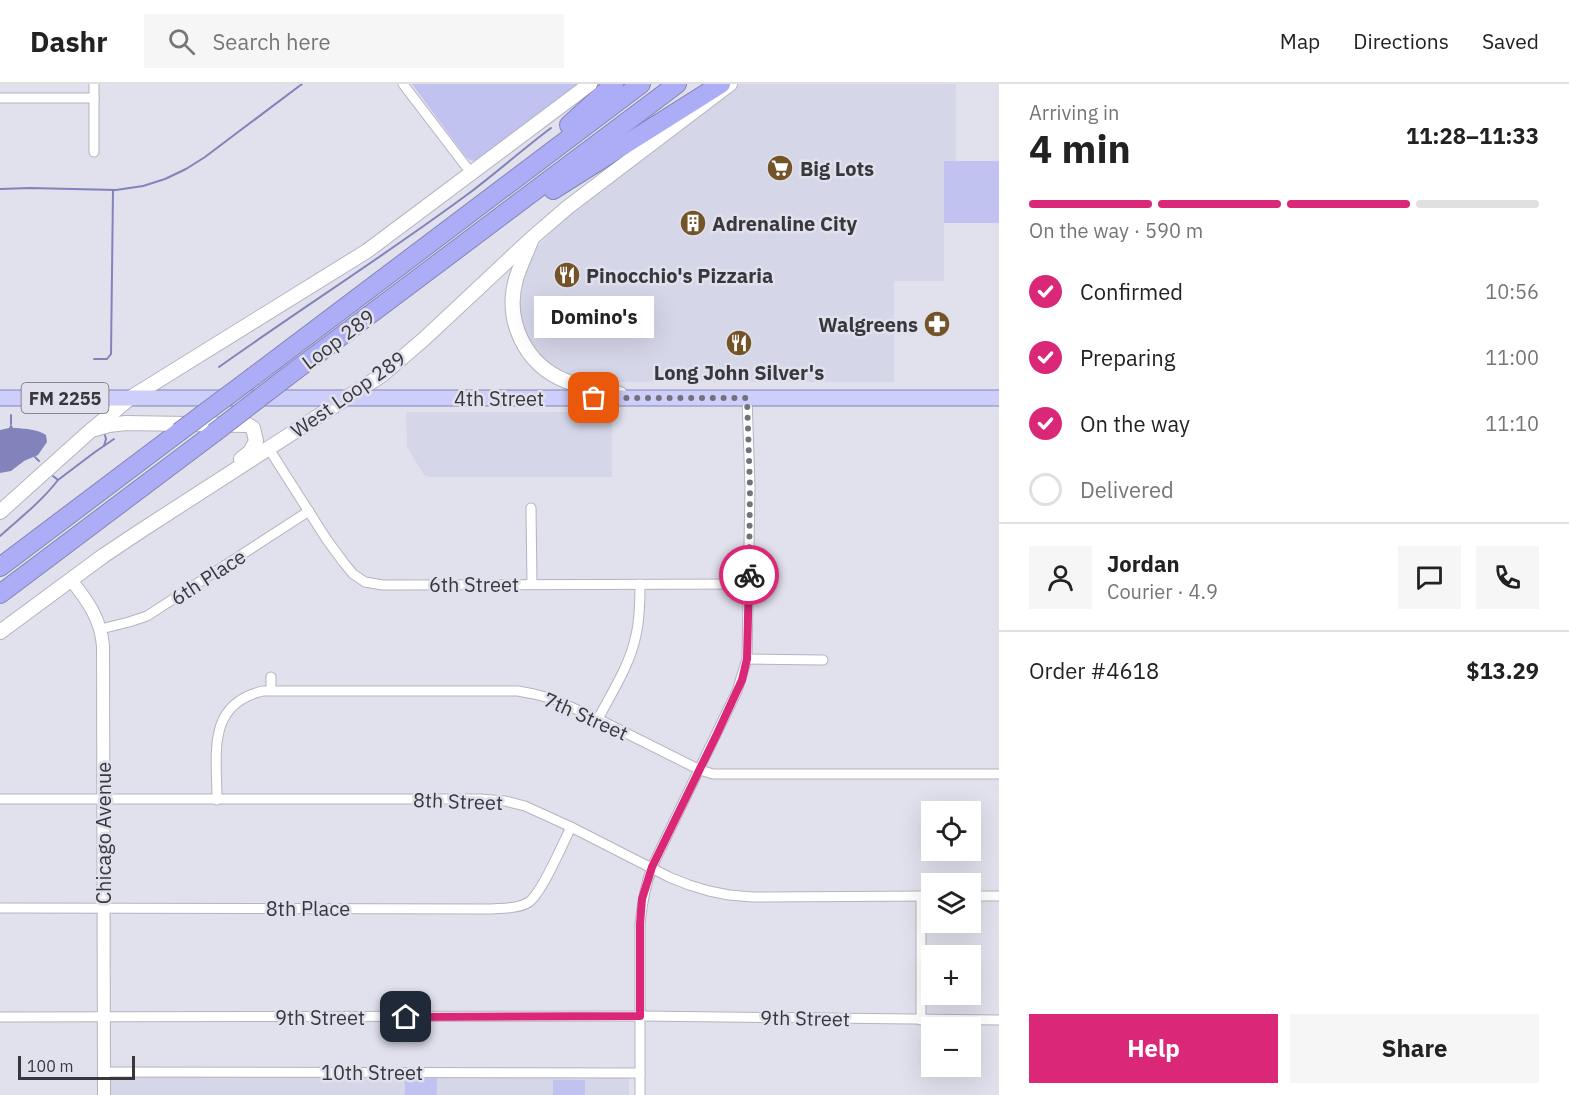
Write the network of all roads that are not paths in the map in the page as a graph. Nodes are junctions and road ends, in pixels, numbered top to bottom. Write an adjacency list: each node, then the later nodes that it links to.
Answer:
1 (94, 84): 10 (street)
2 (403, 84): 12 (street)
3 (590, 84): 12 (main road)
4 (614, 84): 13 (highway)
5 (641, 84): 13 (highway, Loop 289)
6 (677, 84): 15 (highway, Loop 289)
7 (721, 84): 15 (highway)
8 (730, 84): 14 (main road, West Loop 289)
9 (0, 98): 10 (street)
10 (94, 98): 11 (street)
11 (94, 152)
12 (471, 173): 17 (main road)
13 (468, 214): 29 (highway, Loop 289, bridge)
14 (532, 238): 18 (main road, West Loop 289); 19 (main road)
15 (460, 247): 35 (highway, Loop 289, bridge)
16 (0, 398): 17 (main road, 4th Street / FM 2255)
17 (130, 398): 18 (main road, 4th Street / FM 2255); 22 (main road)
18 (346, 398): 19 (main road, 4th Street / FM 2255); 23 (main road, West Loop 289)
19 (633, 398): 20 (main road, 4th Street / FM 2255)
20 (747, 398): 21 (main road, 4th Street / FM 2255); 34 (street)
21 (999, 398)
22 (89, 432): 24 (main road); 27 (main road)
23 (269, 448): 24 (main road, West Loop 289); 26 (street, 6th Street)
24 (204, 489): 31 (main road, West Loop 289)
25 (531, 508): 32 (street)
26 (309, 511): 30 (street, 6th Place); 32 (street, 6th Street)
27 (0, 512)
28 (203, 566): 30 (street)
29 (0, 567)
30 (209, 575): 36 (street, 6th Place)
31 (71, 580): 36 (street, Chicago Avenue); 37 (main road, West Loop 289)
32 (532, 584): 33 (street, 6th Street)
33 (640, 584): 34 (street, 6th Street); 42 (street)
34 (748, 584): 38 (street)
35 (0, 594)
36 (101, 629): 46 (street, Chicago Avenue)
37 (0, 632)
38 (747, 659): 39 (street); 43 (street)
39 (823, 660)
40 (271, 677): 41 (street)
41 (271, 690): 42 (street, 7th Street); 47 (street, 7th Street)
42 (598, 719): 43 (street, 7th Street)
43 (700, 770): 44 (street, 7th Street); 49 (street)
44 (999, 774)
45 (0, 799): 46 (street, 8th Street)
46 (103, 800): 47 (street, 8th Street); 54 (street, Chicago Avenue)
47 (217, 800): 48 (street, 8th Street)
48 (571, 827): 49 (street, 8th Street); 54 (street, 8th Place)
49 (652, 867): 50 (street, 8th Street); 56 (street)
50 (921, 896)
51 (981, 896): 52 (street)
52 (999, 896)
53 (0, 908): 54 (street, 8th Place)
54 (104, 908): 58 (street, Chicago Avenue)
55 (921, 933): 59 (street)
56 (640, 1016): 58 (street, 9th Street); 60 (street, 9th Street); 64 (street)
57 (0, 1017): 58 (street, 9th Street)
58 (103, 1017): 63 (street, Chicago Avenue)
59 (921, 1017)
60 (921, 1020)
61 (981, 1020): 62 (street, 9th Street)
62 (999, 1020)
63 (104, 1072): 64 (street, 10th Street); 65 (street, Chicago Avenue)
64 (640, 1073): 66 (street)
65 (104, 1095)
66 (640, 1095)

